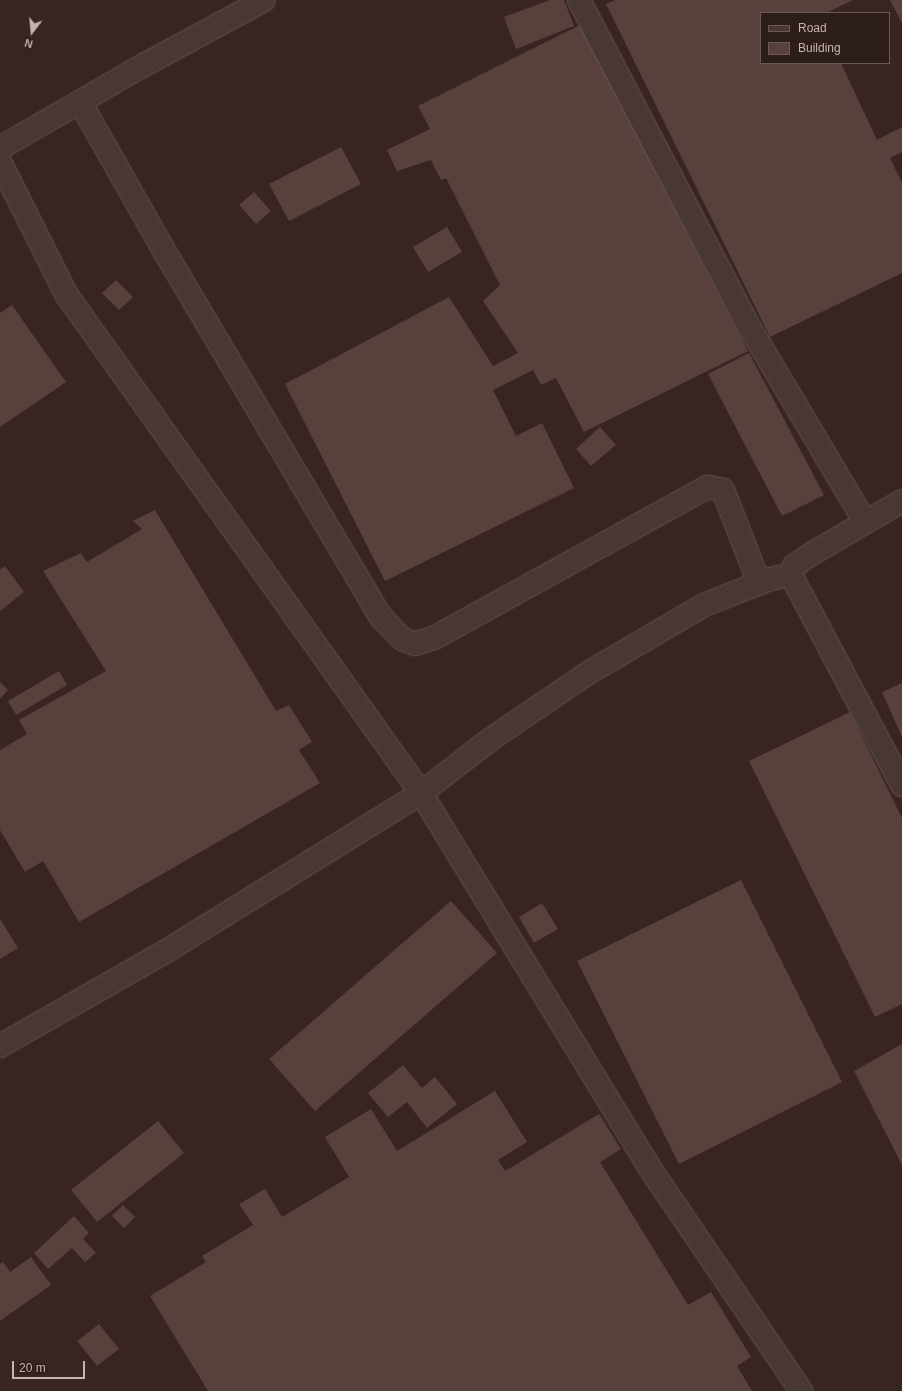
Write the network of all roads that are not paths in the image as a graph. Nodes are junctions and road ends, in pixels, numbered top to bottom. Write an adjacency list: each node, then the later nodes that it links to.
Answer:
1 (264, 0): 3 (street)
2 (579, 0): 7 (street)
3 (80, 102): 4 (street); 9 (street)
4 (0, 148)
5 (0, 162): 11 (street)
6 (902, 501): 7 (street)
7 (865, 522): 8 (street)
8 (791, 575): 9 (street); 10 (street)
9 (760, 583): 11 (street)
10 (902, 785)
11 (421, 793): 12 (street); 13 (street)
12 (0, 1046)
13 (801, 1391)

